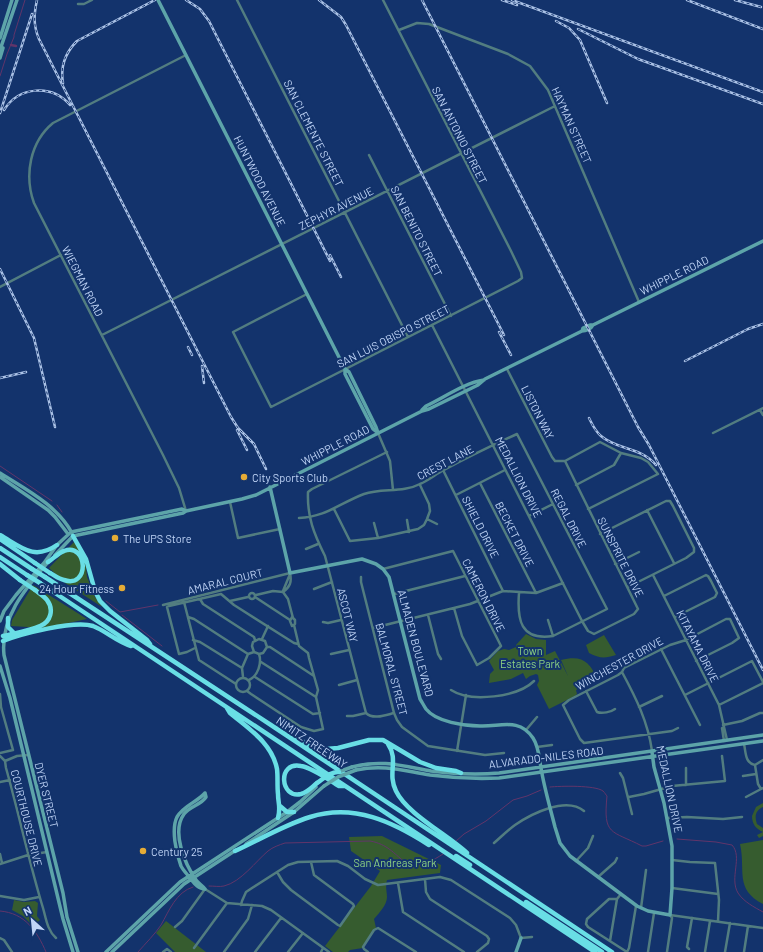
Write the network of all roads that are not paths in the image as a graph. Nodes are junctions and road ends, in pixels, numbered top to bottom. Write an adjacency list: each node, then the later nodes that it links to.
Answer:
1 (12, 0): 10 (main road)
2 (17, 0): 8 (main road)
3 (92, 0): 7 (street)
4 (158, 0): 12 (main road, HUNTWOOD AVENUE)
5 (238, 0): 18 (street, SAN CLEMENTE STREET)
6 (383, 0): 9 (street, SAN ANTONIO STREET)
7 (78, 4)
8 (10, 21): 11 (main road); 13 (main road)
9 (399, 30): 14 (street, HAYMAN STREET); 16 (street, SAN ANTONIO STREET)
10 (0, 38)
11 (0, 50)
12 (186, 55): 20 (main road, HUNTWOOD AVENUE); 21 (street, WIEGMAN ROAD)
13 (0, 58)
14 (555, 106): 16 (street, ZEPHYR AVENUE); 25 (street, HAYMAN STREET)
15 (369, 154): 17 (street, SAN BENITO STREET)
16 (461, 154): 17 (street, ZEPHYR AVENUE); 22 (street, SAN ANTONIO STREET)
17 (388, 191): 18 (street, ZEPHYR AVENUE); 26 (street, SAN BENITO STREET)
18 (344, 213): 20 (street, ZEPHYR AVENUE); 29 (street, SAN CLEMENTE STREET)
19 (763, 241): 25 (main road, WHIPPLE ROAD)
20 (282, 244): 24 (main road, HUNTWOOD AVENUE); 28 (street, ZEPHYR AVENUE)
21 (61, 255): 23 (street); 28 (street, WIEGMAN ROAD)
22 (522, 278): 26 (street, SAN LUIS OBISPO STREET)
23 (0, 287)
24 (307, 294): 30 (main road, HUNTWOOD AVENUE); 30 (street, SAN LUIS OBISPO STREET)
25 (639, 302): 31 (main road, WHIPPLE ROAD)
26 (451, 316): 27 (street, SAN LUIS OBISPO STREET)
27 (432, 325): 29 (street, SAN LUIS OBISPO STREET); 32 (street, MEDALLION DRIVE)
28 (102, 335): 57 (street, WIEGMAN ROAD)
29 (408, 337): 30 (street, SAN LUIS OBISPO STREET)
30 (345, 369): 35 (main road, HUNTWOOD AVENUE)
31 (507, 369): 32 (main road, WHIPPLE ROAD); 41 (street, LISTON WAY)
32 (465, 389): 35 (main road, WHIPPLE ROAD); 38 (street, MEDALLION DRIVE)
33 (762, 409): 34 (street); 36 (street)
34 (763, 415)
35 (378, 433): 39 (street, HUNTWOOD AVENUE); 49 (main road, WHIPPLE ROAD)
36 (713, 433)
37 (518, 434): 38 (street, CREST LANE); 53 (street, REGAL DRIVE)
38 (493, 446): 42 (street, CREST LANE); 43 (street, MEDALLION DRIVE)
39 (387, 452): 50 (street, HUNTWOOD AVENUE); 60 (street, ASCOT WAY)
40 (621, 453): 41 (street); 48 (street); 55 (street)
41 (564, 461): 48 (street, SUNSPRITE DRIVE)
42 (443, 470): 47 (street, CREST LANE); 51 (street, SHIELD DRIVE)
43 (505, 470): 46 (street); 58 (street, MEDALLION DRIVE)
44 (0, 473): 67 (main road)
45 (0, 477): 67 (main road)
46 (480, 483): 51 (street); 95 (street, BECKET DRIVE)
47 (420, 485): 50 (street, CREST LANE); 61 (street)
48 (576, 485): 55 (street, SUNSPRITE DRIVE)
49 (270, 487): 52 (main road, WHIPPLE ROAD); 65 (main road)
50 (393, 490): 54 (street, CREST LANE)
51 (456, 495): 92 (street, SHIELD DRIVE)
52 (230, 502): 57 (main road, WHIPPLE ROAD); 65 (street)
53 (554, 504): 58 (street); 113 (street, REGAL DRIVE)
54 (334, 509): 60 (street, CREST LANE); 70 (street)
55 (588, 510): 68 (street, SUNSPRITE DRIVE)
56 (647, 510): 68 (street); 79 (street); 79 (street)
57 (186, 511): 67 (main road, WHIPPLE ROAD)
58 (529, 516): 89 (street, MEDALLION DRIVE)
59 (299, 518): 60 (street)
60 (310, 518): 72 (street, ASCOT WAY)
61 (428, 519): 64 (street); 66 (street)
62 (407, 520): 66 (street)
63 (374, 523): 70 (street)
64 (437, 524)
65 (280, 528): 84 (main road)
66 (409, 532): 70 (street)
67 (71, 534): 73 (main road); 78 (main road); 128 (highway)
68 (600, 534): 81 (street, SUNSPRITE DRIVE)
69 (0, 535): 73 (highway)
70 (378, 538)
71 (0, 539): 78 (highway, bridge)
72 (318, 544): 75 (street); 82 (street, ASCOT WAY)
73 (57, 545): 112 (main road)
74 (0, 548): 128 (highway, NIMITZ FREEWAY, bridge)
75 (306, 549)
76 (639, 552): 81 (street)
77 (0, 557): 127 (highway, NIMITZ FREEWAY, bridge)
78 (48, 562): 108 (main road)
79 (674, 563): 85 (street)
80 (0, 564): 118 (highway, bridge)
81 (616, 564): 90 (street, SUNSPRITE DRIVE)
82 (328, 565): 83 (main road); 84 (main road); 88 (street, ASCOT WAY)
83 (383, 569): 86 (street, CAMERON DRIVE); 96 (main road, ALMADEN BOULEVARD)
84 (290, 573): 93 (street); 103 (street, AMARAL COURT)
85 (652, 575): 90 (street); 98 (street, KITAYAMA DRIVE)
86 (465, 576): 96 (street); 101 (street, CAMERON DRIVE)
87 (361, 577): 117 (street, BALMORAL STREET)
88 (332, 582): 91 (street); 110 (street, ASCOT WAY)
89 (563, 583): 95 (street); 113 (street, MEDALLION DRIVE)
90 (628, 587): 119 (street, SUNSPRITE DRIVE)
91 (314, 589)
92 (503, 591): 94 (street); 101 (street)
93 (283, 592): 97 (street); 109 (street)
94 (519, 593): 95 (street); 120 (street)
95 (536, 593)
96 (393, 595): 115 (main road, ALMADEN BOULEVARD)
97 (255, 596): 100 (street); 109 (street)
98 (664, 596): 107 (street, KITAYAMA DRIVE); 107 (street)
99 (200, 599): 100 (street); 102 (street); 124 (street)
100 (230, 601): 116 (street)
101 (479, 601): 104 (street); 104 (street, CAMERON DRIVE)
102 (184, 602): 106 (street); 130 (street)
103 (163, 605)
104 (454, 608): 105 (street)
105 (428, 615): 115 (street); 137 (street)
106 (187, 617): 123 (street); 134 (street)
107 (675, 617): 125 (street, KITAYAMA DRIVE)
108 (8, 618): 118 (highway); 121 (main road)
109 (291, 619): 126 (street)
110 (341, 620): 114 (street); 132 (street, ASCOT WAY)
111 (548, 620): 120 (street)
112 (0, 621)
113 (582, 621): 119 (street, MEDALLION DRIVE); 120 (street)
114 (323, 622)
115 (400, 622): 117 (street); 171 (main road, ALMADEN BOULEVARD)
116 (268, 626): 122 (street); 126 (street)
117 (373, 628): 167 (street, BALMORAL STREET)
118 (14, 633): 121 (highway)
119 (594, 634)
120 (553, 636)
121 (2, 639): 127 (highway); 186 (main road, DYER STREET)
122 (262, 639): 124 (street); 129 (street)
123 (193, 640): 130 (street); 141 (street)
124 (255, 640): 133 (street)
125 (686, 640): 131 (street, WINCHESTER DRIVE); 138 (street, KITAYAMA DRIVE); 138 (street, WINCHESTER DRIVE)
126 (298, 644): 143 (street)
127 (136, 647): 162 (highway, NIMITZ FREEWAY)
128 (152, 647): 175 (highway, NIMITZ FREEWAY)
129 (267, 647): 135 (street); 143 (street)
130 (195, 648): 151 (street)
131 (661, 649): 142 (street, WINCHESTER DRIVE); 158 (street)
132 (349, 650): 136 (street); 147 (street, ASCOT WAY)
133 (254, 652): 134 (street); 135 (street)
134 (248, 654): 141 (street)
135 (259, 654): 139 (street)
136 (331, 654)
137 (441, 659)
138 (696, 661): 150 (street, KITAYAMA DRIVE)
139 (261, 662): 145 (street); 159 (street)
140 (0, 666): 190 (main road, DYER STREET)
141 (242, 668): 144 (street)
142 (622, 672): 155 (street, WINCHESTER DRIVE); 163 (street, MEDALLION DRIVE)
143 (314, 676): 159 (street)
144 (243, 677): 146 (street); 151 (street)
145 (255, 677): 146 (street); 165 (street)
146 (249, 680): 154 (street)
147 (357, 680): 152 (street); 166 (street, ASCOT WAY)
148 (534, 681): 157 (street)
149 (763, 682): 150 (street); 161 (street)
150 (708, 683): 158 (street); 161 (street, KITAYAMA DRIVE)
151 (236, 684): 154 (street)
152 (339, 685)
153 (451, 690): 157 (street)
154 (247, 691): 165 (street)
155 (586, 692): 164 (street); 177 (street, WINCHESTER DRIVE)
156 (0, 694): 189 (street)
157 (466, 695): 171 (street)
158 (685, 695): 172 (street)
159 (316, 696): 165 (street)
160 (662, 696): 163 (street)
161 (719, 705): 173 (street, KITAYAMA DRIVE)
162 (225, 706): 212 (highway, NIMITZ FREEWAY); 217 (highway)
163 (639, 707): 177 (street, MEDALLION DRIVE)
164 (615, 709)
165 (320, 713)
166 (366, 713): 167 (street); 169 (street)
167 (394, 713): 185 (street, BALMORAL STREET)
168 (763, 713): 173 (street)
169 (347, 716)
170 (537, 717): 176 (street)
171 (462, 724): 176 (main road, ALMADEN BOULEVARD); 185 (street)
172 (700, 725)
173 (723, 726): 180 (street, KITAYAMA DRIVE)
174 (678, 728): 177 (street)
175 (277, 729): 179 (highway); 227 (highway, NIMITZ FREEWAY)
176 (526, 730): 184 (main road)
177 (650, 734): 187 (street, MEDALLION DRIVE)
178 (763, 735): 180 (main road, ALVARADO-NILES ROAD)
179 (383, 740): 198 (highway); 203 (highway)
180 (726, 741): 187 (main road, ALVARADO-NILES ROAD)
181 (763, 741): 182 (main road, ALVARADO-NILES ROAD)
182 (744, 744): 193 (main road, ALVARADO-NILES ROAD); 197 (street)
183 (552, 745): 184 (street)
184 (537, 748): 200 (main road)
185 (457, 750): 188 (street, BALMORAL STREET)
186 (28, 751): 190 (street, COURTHOUSE DRIVE); 191 (main road, DYER STREET)
187 (652, 752): 193 (main road, MEDALLION DRIVE); 200 (main road, ALVARADO-NILES ROAD)
188 (504, 753)
189 (0, 755): 196 (street)
190 (24, 755): 191 (street, COURTHOUSE DRIVE); 196 (street, COURTHOUSE DRIVE); 231 (main road, DYER STREET)
191 (28, 755): 235 (main road, DYER STREET)
192 (722, 756): 211 (street)
193 (653, 757): 200 (main road, ALVARADO-NILES ROAD); 214 (main road, MEDALLION DRIVE)
194 (0, 760): 196 (street)
195 (763, 760): 197 (street)
196 (5, 761): 208 (street, COURTHOUSE DRIVE)
197 (754, 765): 205 (street)
198 (393, 766): 201 (main road, ALVARADO-NILES ROAD, bridge); 203 (main road, ALVARADO-NILES ROAD); 207 (main road, ALVARADO-NILES ROAD); 210 (main road, ALVARADO-NILES ROAD, bridge); 227 (highway)
199 (686, 768): 211 (street)
200 (541, 770): 202 (main road, ALVARADO-NILES ROAD); 207 (main road, ALVARADO-NILES ROAD); 218 (main road)
201 (339, 772): 210 (highway, bridge)
202 (507, 772): 203 (main road, ALVARADO-NILES ROAD); 207 (main road)
203 (460, 773)
204 (620, 773): 215 (street)
205 (756, 774): 206 (street); 213 (street)
206 (743, 776)
207 (483, 779)
208 (10, 780): 209 (street); 233 (street, COURTHOUSE DRIVE)
209 (0, 782)
210 (319, 785): 212 (highway); 220 (main road, ALVARADO-NILES ROAD); 221 (main road, ALVARADO-NILES ROAD)
211 (686, 785): 214 (street)
212 (347, 786): 229 (highway, NIMITZ FREEWAY)
213 (762, 789): 216 (street)
214 (660, 790): 215 (street); 225 (main road, MEDALLION DRIVE)
215 (629, 797): 222 (street)
216 (746, 797)
217 (280, 806): 220 (highway); 224 (highway)
218 (550, 808): 219 (street); 228 (street); 238 (main road)
219 (584, 811)
220 (287, 812): 221 (highway); 224 (main road, ALVARADO-NILES ROAD)
221 (294, 812): 230 (main road, ALVARADO-NILES ROAD)
222 (632, 814)
223 (742, 817): 225 (street)
224 (278, 818): 244 (main road, ALVARADO-NILES ROAD)
225 (667, 818): 237 (main road, MEDALLION DRIVE)
226 (592, 836): 238 (street)
227 (446, 840): 234 (highway)
228 (494, 843)
229 (439, 848): 230 (highway); 234 (highway, NIMITZ FREEWAY)
230 (235, 851): 242 (main road, ALVARADO-NILES ROAD)
231 (47, 852): 233 (street); 235 (main road); 280 (main road, DYER STREET)
232 (0, 854): 240 (street)
233 (28, 855): 240 (street); 253 (street, COURTHOUSE DRIVE)
234 (463, 857): 296 (highway, NIMITZ FREEWAY); 297 (highway); 298 (highway)
235 (54, 858): 281 (main road, DYER STREET)
236 (617, 858): 245 (street)
237 (672, 860): 249 (main road, MEDALLION DRIVE); 251 (street)
238 (576, 861): 245 (main road)
239 (311, 862): 243 (street); 243 (street); 247 (street)
240 (1, 863)
241 (646, 870): 259 (street)
242 (203, 872): 244 (main road, ALVARADO-NILES ROAD); 248 (main road)
243 (277, 872): 256 (street)
244 (192, 877): 244 (main road); 248 (main road); 282 (main road, ALVARADO-NILES ROAD); 283 (main road, ALVARADO-NILES ROAD)
245 (598, 878): 250 (main road)
246 (425, 879): 247 (street); 274 (street); 294 (street)
247 (398, 883): 293 (street)
248 (203, 887): 255 (street); 268 (street)
249 (672, 888): 251 (street); 261 (main road, MEDALLION DRIVE)
250 (621, 894): 254 (street); 258 (main road)
251 (718, 894): 265 (street)
252 (0, 896): 253 (street)
253 (39, 897): 273 (street, COURTHOUSE DRIVE)
254 (617, 899): 275 (street); 275 (street)
255 (227, 903): 256 (street); 276 (street)
256 (241, 905): 257 (street)
257 (252, 905): 262 (street); 286 (street)
258 (636, 906): 259 (main road); 299 (street)
259 (641, 908): 260 (main road)
260 (654, 913): 261 (main road); 300 (street)
261 (670, 915): 263 (street); 301 (street)
262 (281, 918): 270 (street); 287 (street)
263 (692, 918): 264 (street); 278 (street)
264 (710, 921): 265 (street); 302 (street)
265 (718, 922): 266 (street)
266 (730, 923): 267 (street); 303 (street)
267 (748, 926): 269 (street); 304 (street)
268 (175, 927)
269 (763, 928)
270 (303, 933): 277 (street); 288 (street)
271 (532, 937): 274 (street)
272 (0, 938): 279 (street)
273 (56, 938)
274 (521, 938): 295 (main road)
275 (610, 941): 299 (street)
276 (194, 948)
277 (324, 948): 289 (street); 290 (street)
278 (689, 949)
279 (12, 952)
280 (73, 952)
281 (78, 952)
282 (106, 952)
283 (112, 952)
284 (163, 952): 285 (street)
285 (171, 952)
286 (224, 952)
287 (256, 952)
288 (288, 952)
289 (321, 952)
290 (329, 952)
291 (368, 952): 292 (street)
292 (416, 952)
293 (464, 952)
294 (477, 952)
295 (516, 952)
296 (595, 952)
297 (602, 952)
298 (612, 952)
299 (627, 952)
300 (648, 952)
301 (667, 952)
302 (705, 952)
303 (725, 952)
304 (744, 952)

